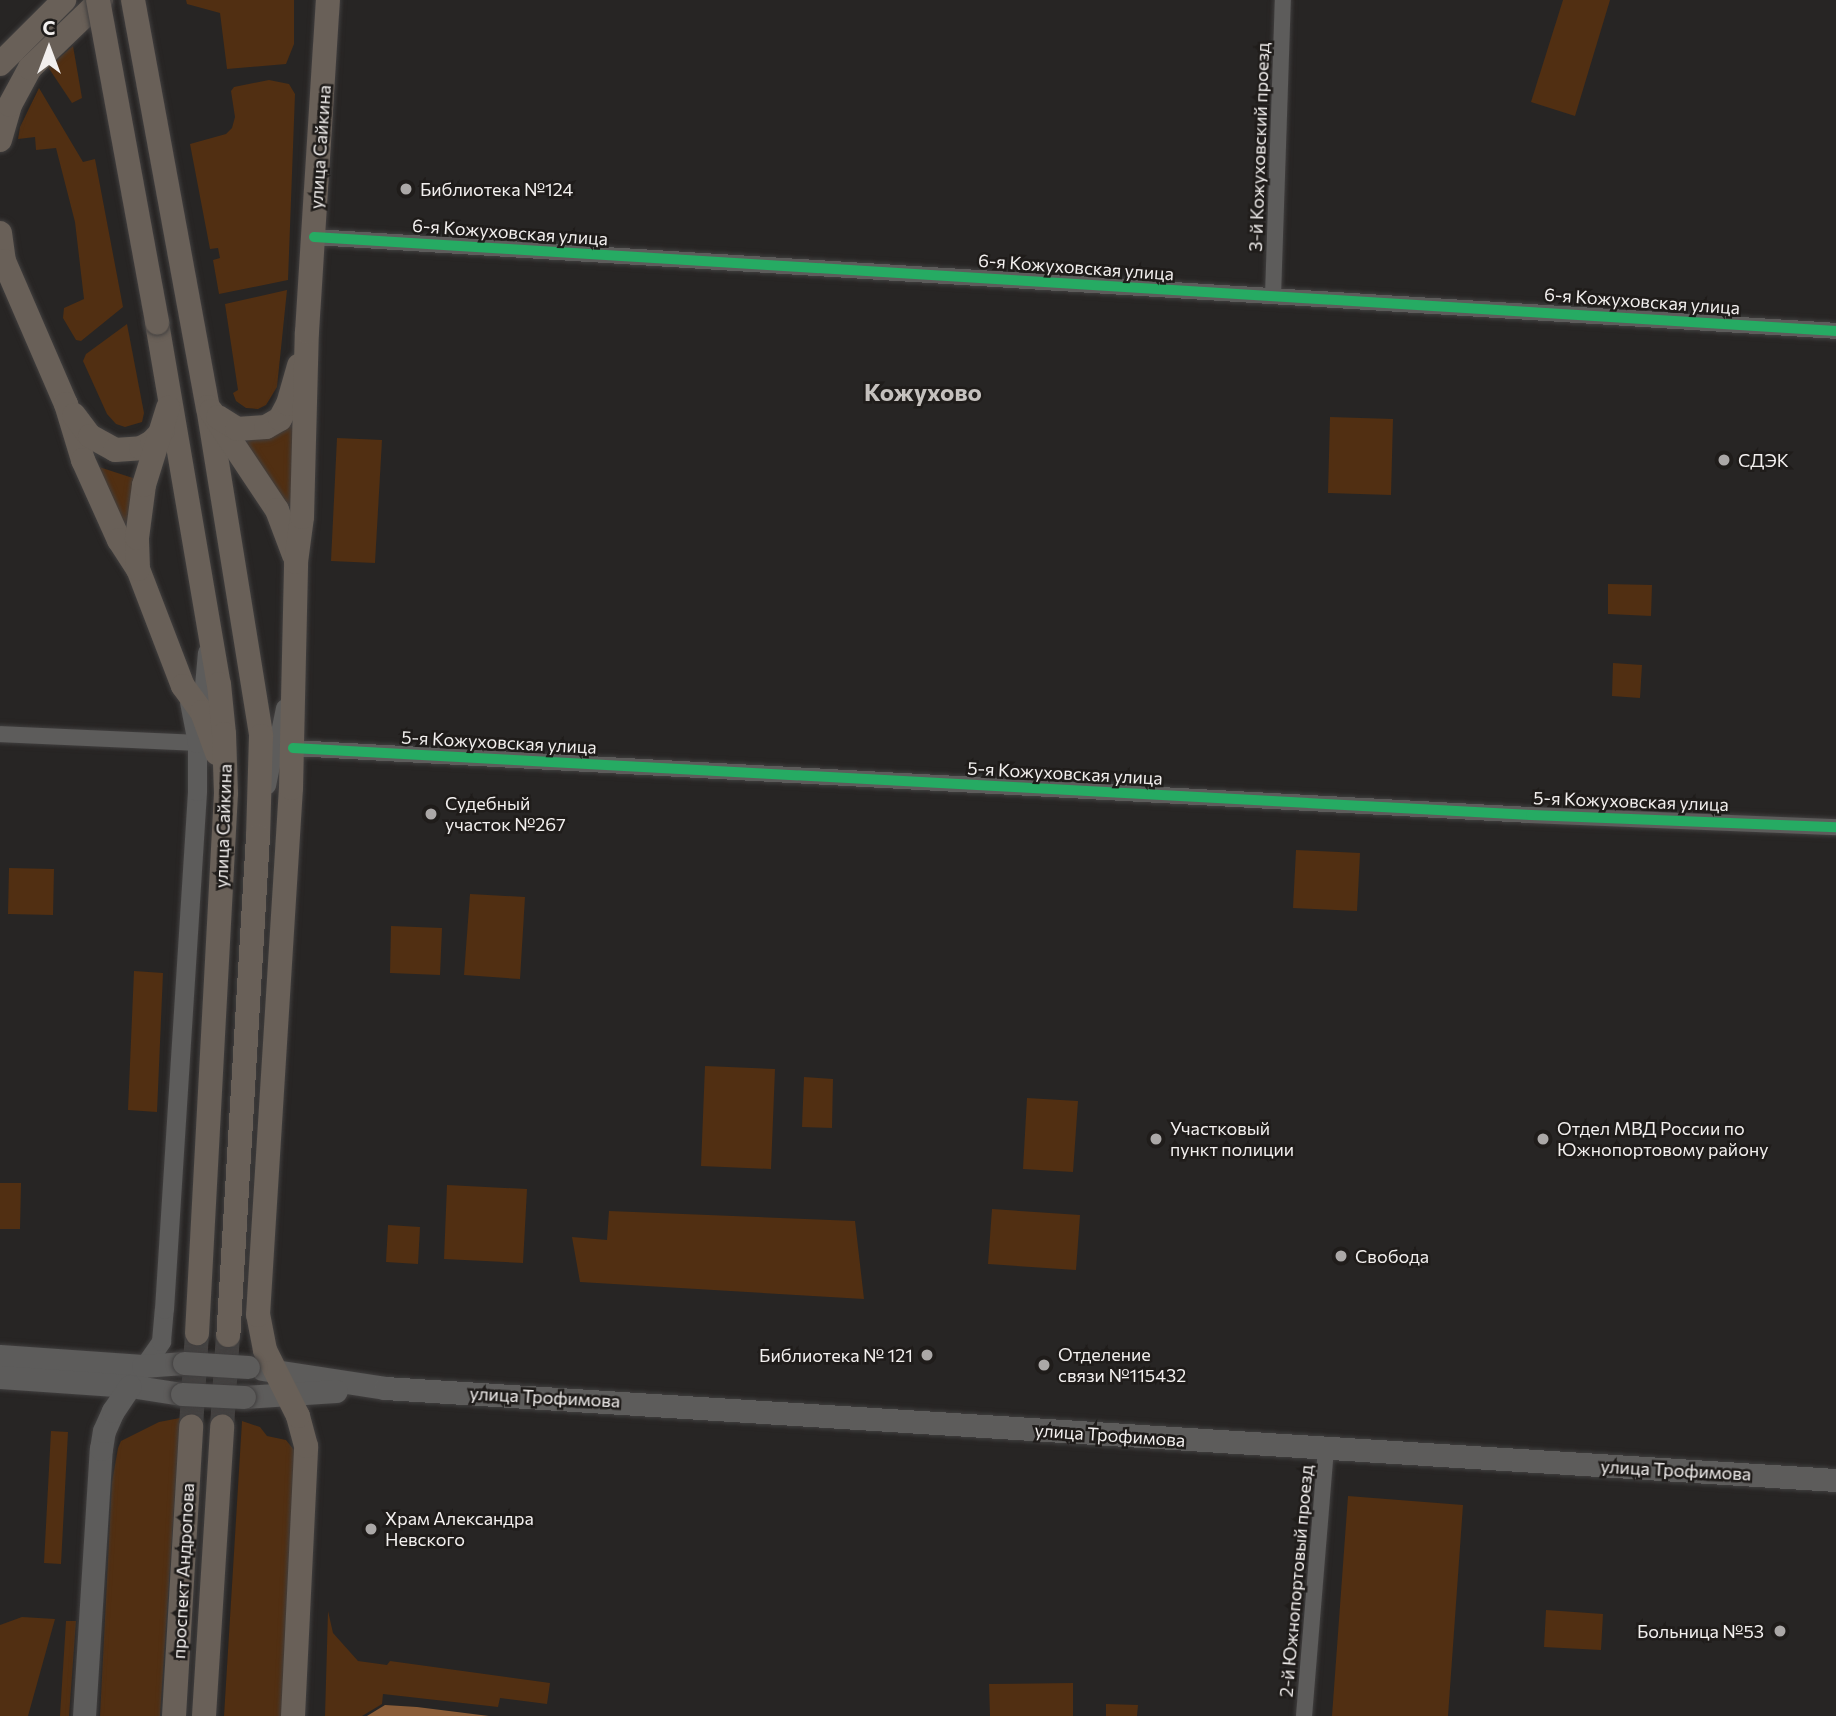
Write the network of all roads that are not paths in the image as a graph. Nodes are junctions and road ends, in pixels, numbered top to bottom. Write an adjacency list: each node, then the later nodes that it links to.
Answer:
1 (65, 0): 6 (main road)
2 (99, 0): 7 (main road); 16 (main road, улица Сайкина, bridge)
3 (133, 0): 18 (main road, улица Сайкина)
4 (328, 0): 11 (main road, улица Сайкина)
5 (1283, 0): 13 (street, 3-й Кожуховский проезд)
6 (0, 64)
7 (30, 68): 8 (street); 9 (main road)
8 (0, 101)
9 (0, 140)
10 (0, 233): 12 (main road)
11 (314, 237): 13 (street, 6-я Кожуховская улица); 15 (main road, улица Сайкина)
12 (2, 256): 17 (main road)
13 (1273, 296): 14 (street, 6-я Кожуховская улица)
14 (1836, 331)
15 (307, 332): 18 (main road); 20 (main road, улица Сайкина)
16 (169, 386): 19 (main road); 22 (main road, улица Сайкина)
17 (66, 404): 19 (main road); 21 (main road)
18 (208, 407): 20 (main road); 31 (main road, улица Сайкина)
19 (164, 429): 21 (main road)
20 (296, 562): 23 (main road, улица Сайкина)
21 (138, 569): 24 (main road)
22 (208, 623): 25 (street); 29 (main road, улица Сайкина)
23 (293, 666): 28 (main road); 31 (street, улица Сайкина)
24 (183, 685): 25 (main road); 27 (street)
25 (202, 712): 27 (street); 29 (main road)
26 (0, 734): 27 (street)
27 (197, 743): 35 (street)
28 (293, 748): 30 (street, 5-я Кожуховская улица); 37 (main road)
29 (226, 781): 32 (main road, улица Сайкина)
30 (1836, 827)
31 (258, 836): 33 (main road, улица Сайкина)
32 (197, 1333)
33 (228, 1335)
34 (0, 1356): 35 (main road, улица Трофимова)
35 (143, 1366): 37 (main road, улица Трофимова, bridge); 38 (street)
36 (0, 1377): 38 (main road, улица Трофимова)
37 (282, 1383): 38 (main road, улица Трофимова, bridge); 41 (main road, улица Трофимова); 46 (main road)
38 (131, 1386): 43 (main road)
39 (191, 1426): 44 (main road, проспект Андропова)
40 (222, 1427): 45 (main road, проспект Андропова)
41 (1326, 1450): 42 (main road, улица Трофимова); 47 (street, 2-й Южнопортовый проезд)
42 (1836, 1480)
43 (84, 1716)
44 (174, 1716)
45 (204, 1716)
46 (293, 1716)
47 (1304, 1716)

